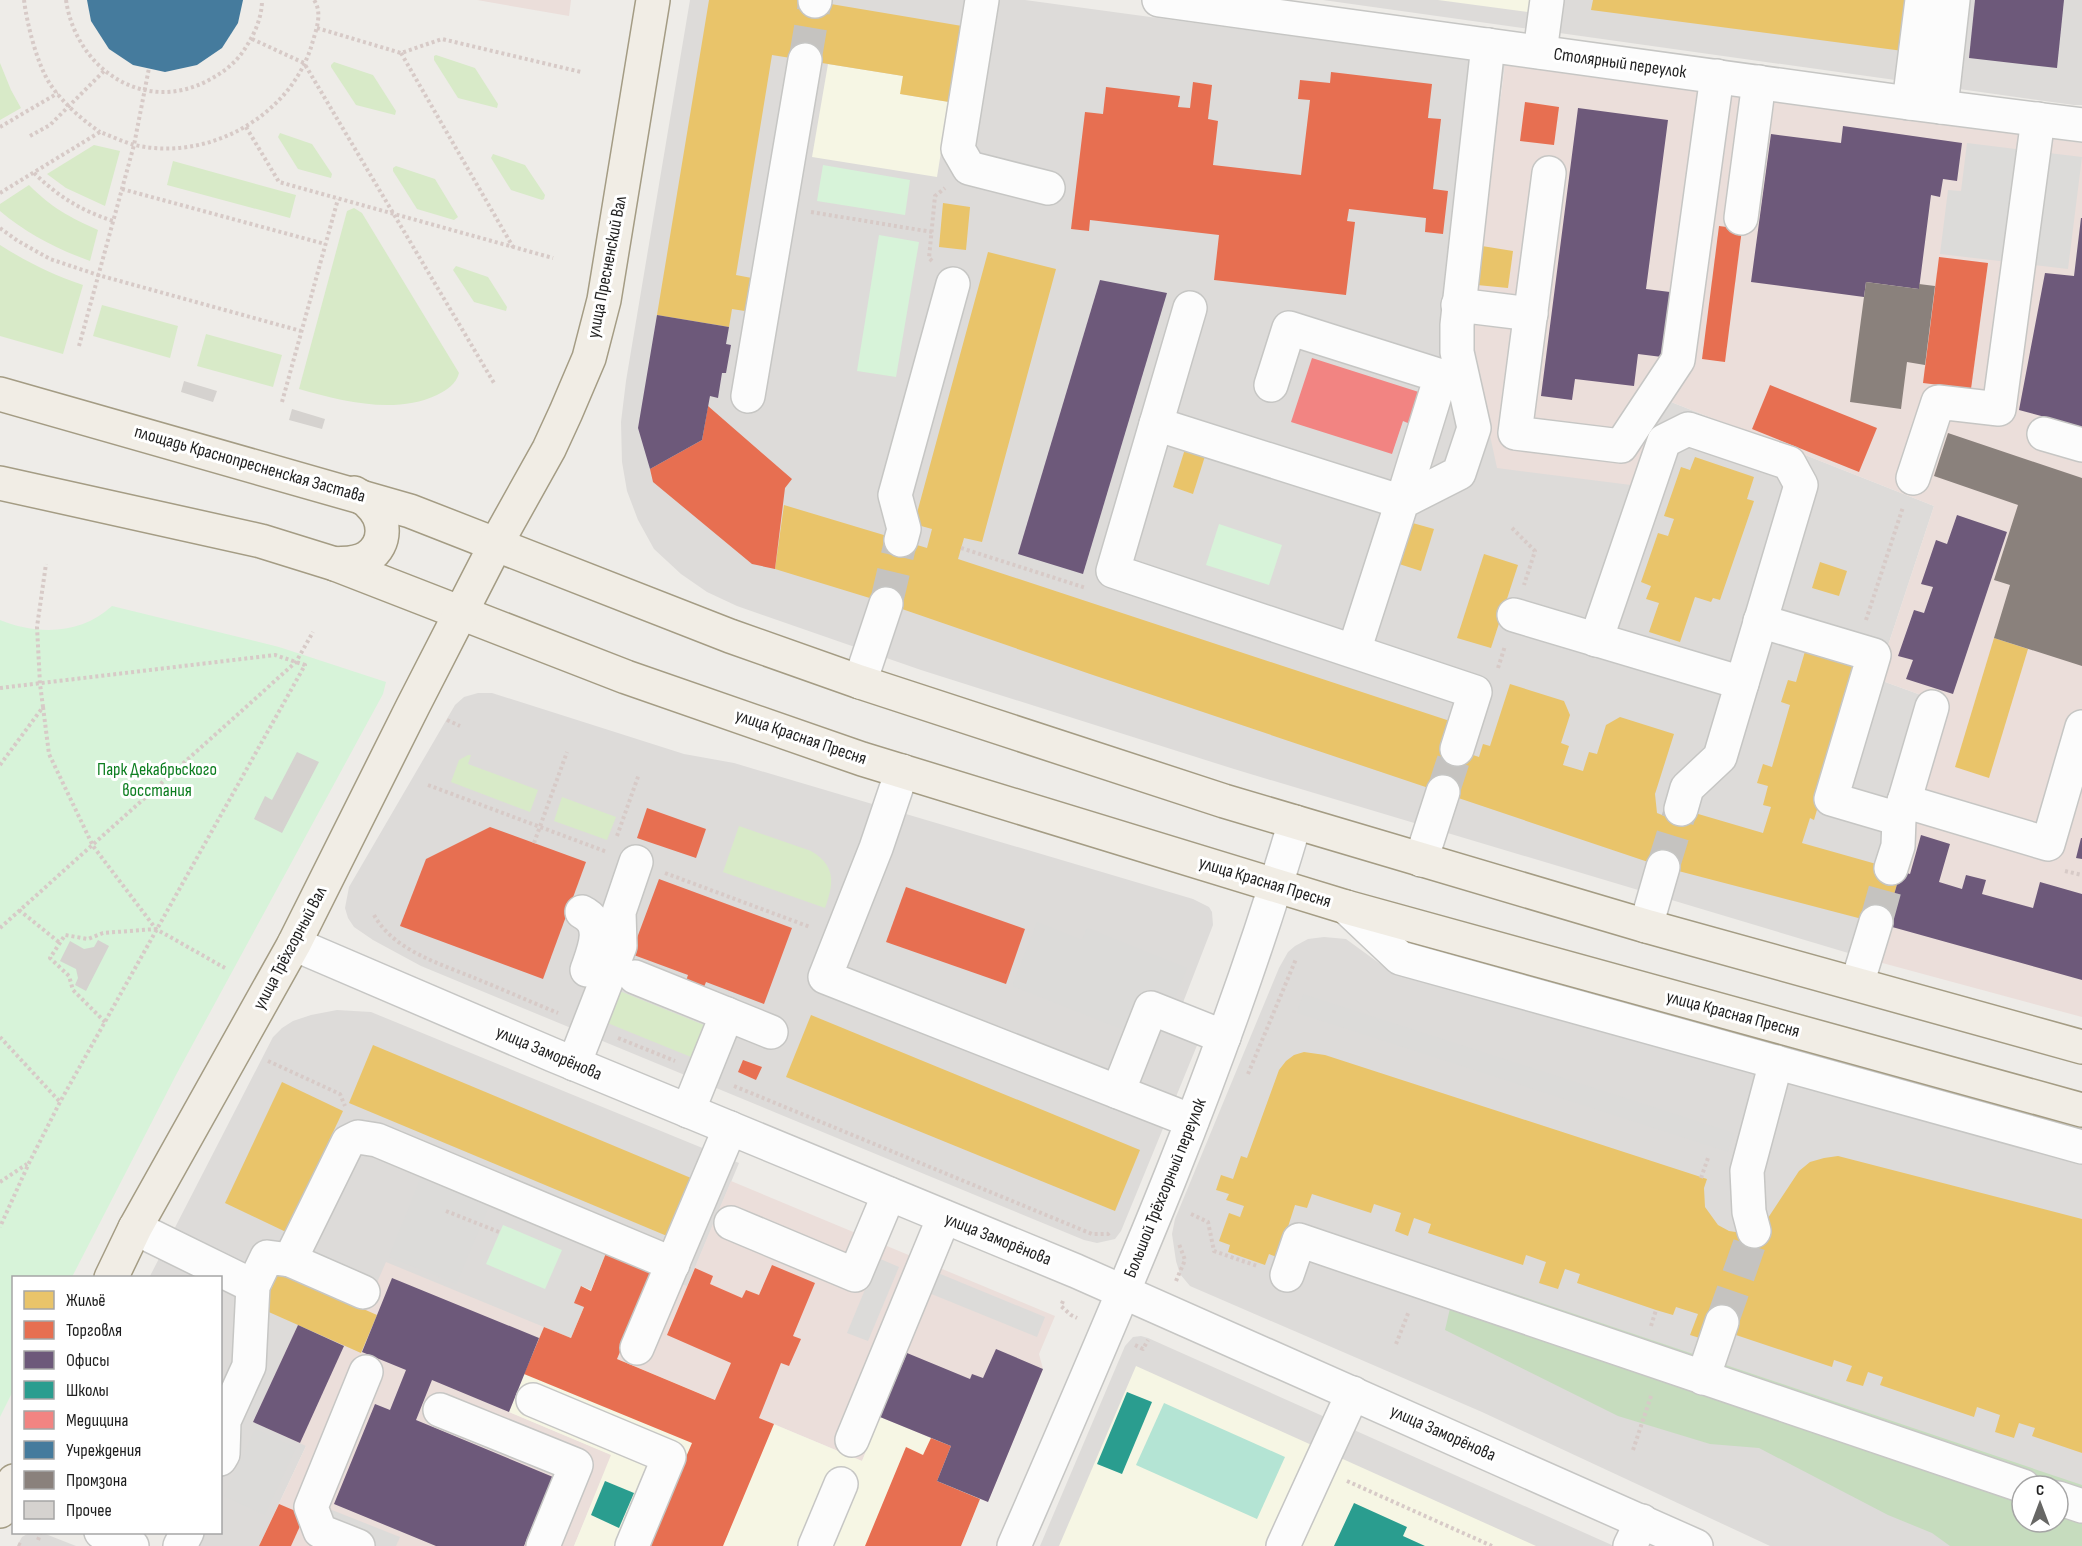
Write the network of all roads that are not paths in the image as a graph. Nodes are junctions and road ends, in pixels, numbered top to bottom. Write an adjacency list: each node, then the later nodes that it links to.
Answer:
1 (653, 0): 35 (main road, улица Пресненский Вал)
2 (982, 0): 17 (street)
3 (1159, 0): 7 (street, Столярный переулок)
4 (1547, 0): 8 (street)
5 (1922, 0): 12 (street)
6 (1953, 0): 13 (street)
7 (1488, 45): 8 (street, Столярный переулок); 22 (street)
8 (1540, 52): 10 (street, Столярный переулок)
9 (806, 60): 26 (street)
10 (1718, 76): 11 (street, Столярный переулок); 21 (street)
11 (1759, 82): 12 (street, Столярный переулок); 18 (street)
12 (1909, 103): 13 (street, Столярный переулок)
13 (1941, 107): 14 (street, Столярный переулок)
14 (2038, 119): 15 (street, Столярный переулок); 30 (street)
15 (2082, 125)
16 (1549, 173): 21 (street)
17 (1048, 188)
18 (1741, 218)
19 (953, 284): 34 (street)
20 (1190, 308): 27 (street)
21 (1531, 314): 22 (street)
22 (1457, 315): 23 (street); 33 (street)
23 (1426, 372): 24 (street); 33 (street)
24 (1271, 385)
25 (0, 394): 32 (main road, площадь Краснопресненская Застава)
26 (748, 396)
27 (1156, 423): 33 (street); 42 (street)
28 (2044, 434): 29 (street)
29 (2082, 445)
30 (1913, 478)
31 (0, 483): 36 (main road)
32 (354, 493): 35 (main road, площадь Краснопресненская Застава); 36 (main road)
33 (1402, 502): 42 (street)
34 (901, 540)
35 (496, 543): 38 (main road, улица Пресненский Вал); 43 (main road)
36 (336, 564): 38 (main road)
37 (886, 603): 43 (street)
38 (461, 613): 48 (main road, улица Красная Пресня); 62 (main road, улица Трёхгорный Вал)
39 (1514, 615): 41 (street)
40 (1760, 621): 41 (street); 44 (street); 51 (street)
41 (1596, 640): 44 (street)
42 (1354, 651): 47 (street)
43 (860, 682): 52 (main road)
44 (1742, 683): 50 (street)
45 (1932, 707): 51 (street)
46 (2082, 727): 51 (street)
47 (1457, 750)
48 (902, 771): 57 (main road, улица Красная Пресня); 71 (street)
49 (1443, 792): 54 (street)
50 (1681, 809)
51 (1901, 810): 56 (street)
52 (1295, 822): 54 (main road); 57 (street, Большой Трёхгорный переулок)
53 (625, 851): 69 (street)
54 (1422, 860): 61 (main road)
55 (1664, 867): 61 (street)
56 (1892, 868)
57 (1276, 886): 58 (main road, улица Красная Пресня); 67 (street, Большой Трёхгорный переулок)
58 (1346, 907): 70 (street); 72 (main road, улица Красная Пресня)
59 (582, 912): 69 (street)
60 (1876, 922): 64 (street)
61 (1646, 926): 64 (main road)
62 (294, 944): 69 (street, улица Заморёнова); 80 (main road, улица Трёхгорный Вал)
63 (635, 976): 65 (street)
64 (1857, 984): 68 (main road)
65 (727, 1014): 66 (street); 73 (street)
66 (771, 1032)
67 (1224, 1036): 71 (street); 74 (street, Большой Трёхгорный переулок)
68 (2082, 1047)
69 (563, 1059): 73 (street, улица Заморёнова)
70 (1776, 1062): 76 (street); 81 (street)
71 (1118, 1092): 74 (street)
72 (2082, 1110)
73 (688, 1111): 75 (street, улица Заморёнова)
74 (1192, 1121): 88 (street, Большой Трёхгорный переулок)
75 (730, 1128): 77 (street, улица Заморёнова); 83 (street)
76 (2082, 1147)
77 (889, 1194): 78 (street, улица Заморёнова); 79 (street)
78 (944, 1216): 88 (street, улица Заморёнова); 96 (street)
79 (730, 1223)
80 (135, 1228): 85 (main road, улица Трёхгорный Вал); 86 (street)
81 (1754, 1231)
82 (290, 1260): 83 (street); 86 (street); 87 (street)
83 (673, 1264): 90 (street)
84 (1287, 1275): 92 (street)
85 (112, 1276)
86 (253, 1286): 97 (street)
87 (363, 1292)
88 (1124, 1292): 93 (street, улица Заморёнова); 108 (street, Большой Трёхгорный переулок)
89 (1722, 1322): 92 (street)
90 (637, 1348)
91 (366, 1372): 104 (street)
92 (1703, 1378): 98 (street)
93 (1353, 1393): 101 (street, улица Заморёнова); 109 (street)
94 (533, 1400): 106 (street)
95 (440, 1410): 105 (street)
96 (852, 1440)
97 (222, 1456)
98 (2010, 1482)
99 (841, 1484): 107 (street)
100 (103, 1534): 103 (street)
101 (1636, 1534): 102 (street, улица Заморёнова)
102 (1683, 1543)
103 (132, 1546)
104 (358, 1546)
105 (543, 1546)
106 (632, 1546)
107 (815, 1546)
108 (1014, 1546)
109 (1283, 1546)

